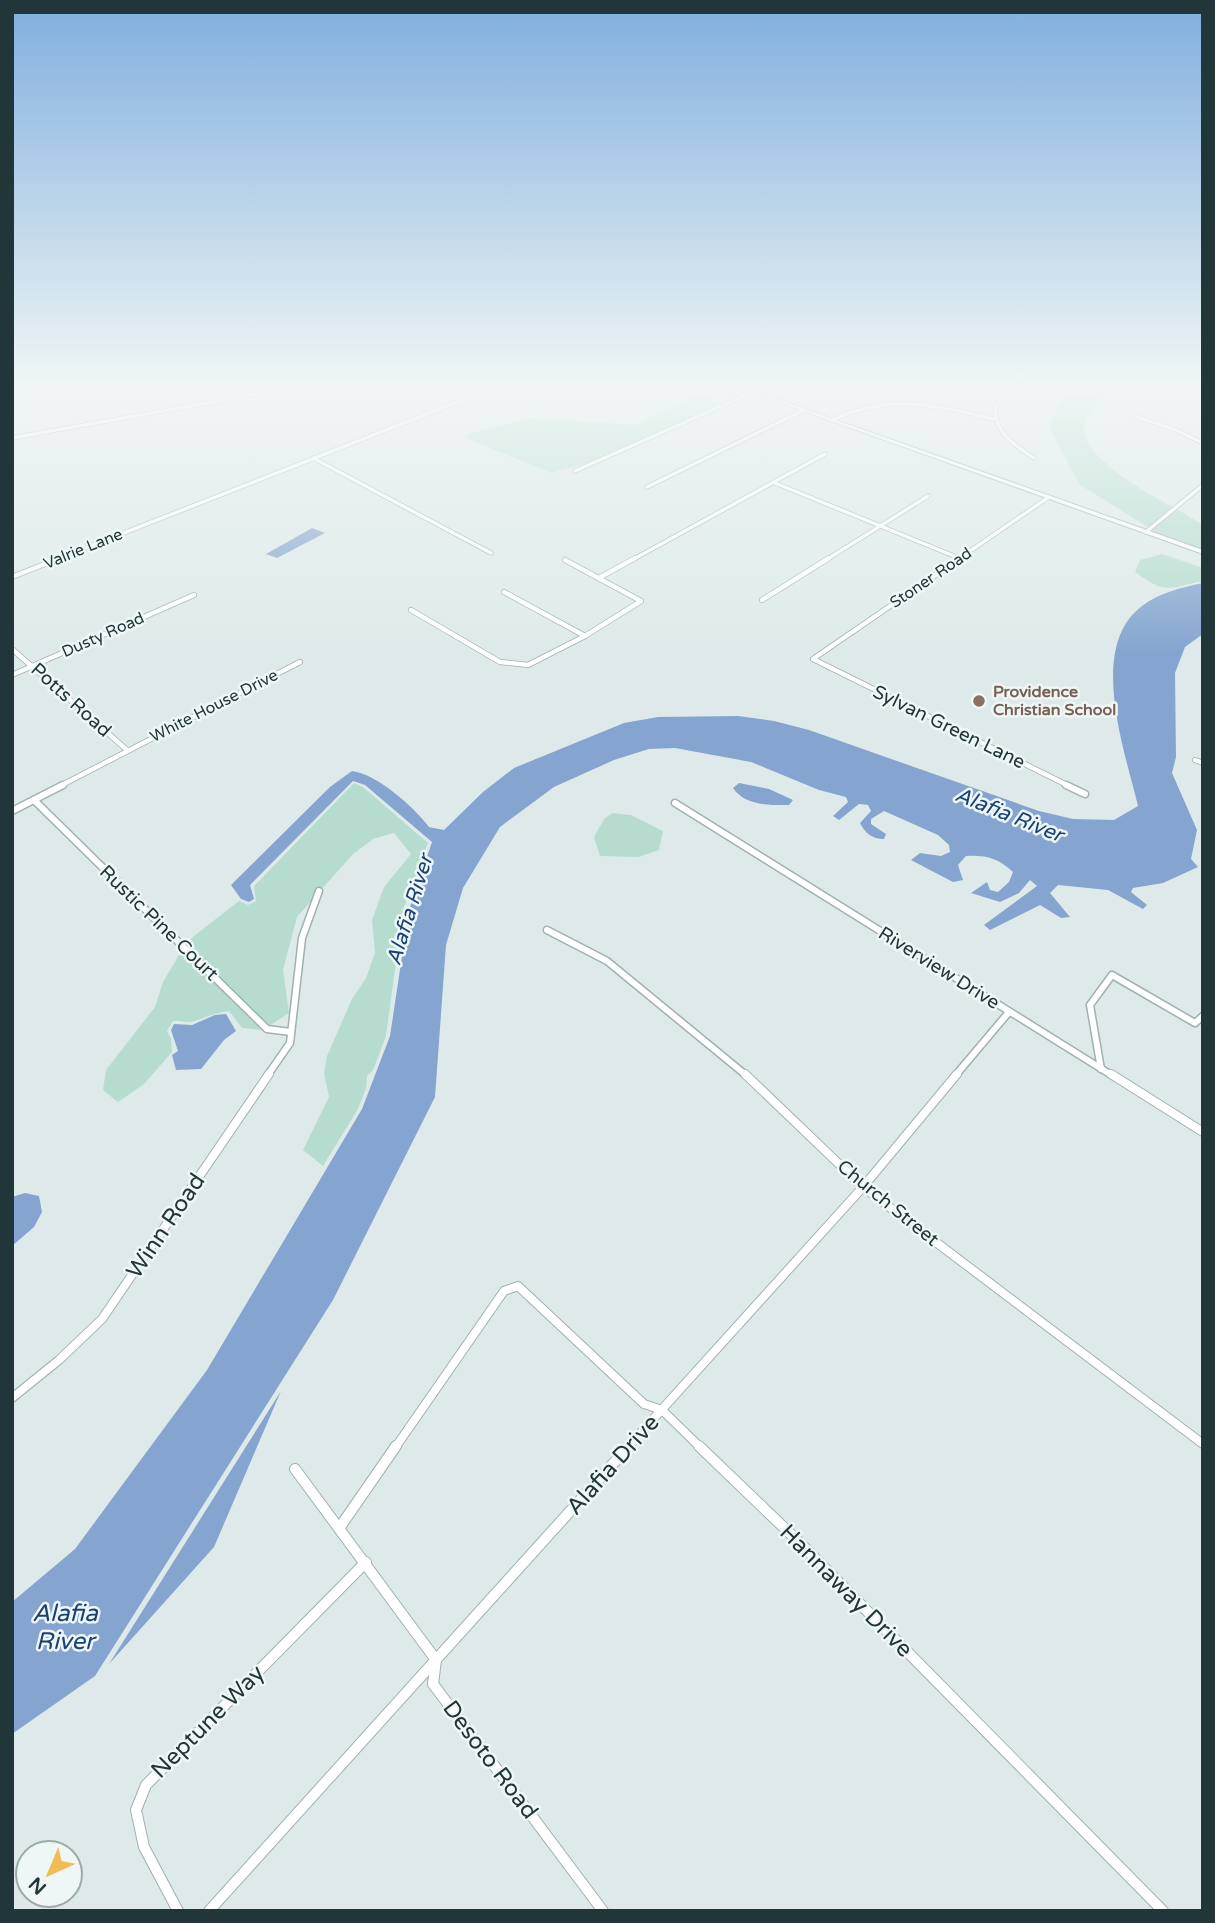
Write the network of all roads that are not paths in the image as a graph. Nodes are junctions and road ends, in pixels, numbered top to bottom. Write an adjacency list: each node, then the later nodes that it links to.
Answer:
1 (276, 473): 17 (street, Valrie Lane)
2 (341, 473): 14 (street)
3 (676, 473): 8 (street)
4 (793, 473): 6 (street)
5 (981, 473): 10 (street)
6 (775, 483): 11 (street); 18 (street)
7 (1203, 485): 12 (street)
8 (647, 487)
9 (928, 496): 11 (street)
10 (1049, 497): 12 (street); 15 (street, Stoner Road)
11 (880, 526): 15 (street); 21 (street)
12 (1146, 532): 13 (street)
13 (1203, 552)
14 (491, 553)
15 (959, 558): 25 (street, Stoner Road)
16 (565, 561): 18 (street)
17 (12, 577)
18 (599, 578): 23 (street)
19 (504, 592): 23 (street)
20 (194, 595): 27 (street, Dusty Road)
21 (762, 600)
22 (411, 610): 23 (street)
23 (585, 636)
24 (12, 649): 27 (street, Potts Road)
25 (813, 659): 32 (street, Sylvan Green Lane)
26 (300, 662): 29 (street, White House Drive)
27 (33, 666): 28 (street, Dusty Road); 29 (street, Potts Road)
28 (12, 675)
29 (127, 750): 33 (street, Potts Road)
30 (1195, 760): 31 (street)
31 (1203, 763)
32 (1085, 794)
33 (34, 800): 35 (street, Potts Road); 40 (street, Rustic Pine Court)
34 (675, 803): 38 (street, Riverview Drive)
35 (12, 811)
36 (319, 891): 40 (street, Winn Road)
37 (547, 930): 43 (street, Church Street)
38 (1009, 1012): 41 (street, Riverview Drive); 43 (street, Alafia Drive)
39 (1203, 1016): 41 (street)
40 (291, 1032): 44 (street, Winn Road)
41 (1101, 1069): 42 (street, Riverview Drive)
42 (1203, 1132)
43 (863, 1187): 45 (street, Alafia Drive); 46 (street, Church Street)
44 (12, 1398)
45 (662, 1410): 48 (street, Hannaway Drive); 50 (street, Alafia Drive); 54 (street, Hannaway Drive)
46 (1203, 1444)
47 (295, 1469): 48 (street, Desoto Road)
48 (340, 1527): 49 (street, Desoto Road)
49 (366, 1562): 50 (street, Desoto Road); 51 (street, Neptune Way)
50 (436, 1660): 52 (street, Alafia Drive); 53 (street, Desoto Road)
51 (178, 1911)
52 (209, 1911)
53 (603, 1911)
54 (1163, 1911)

